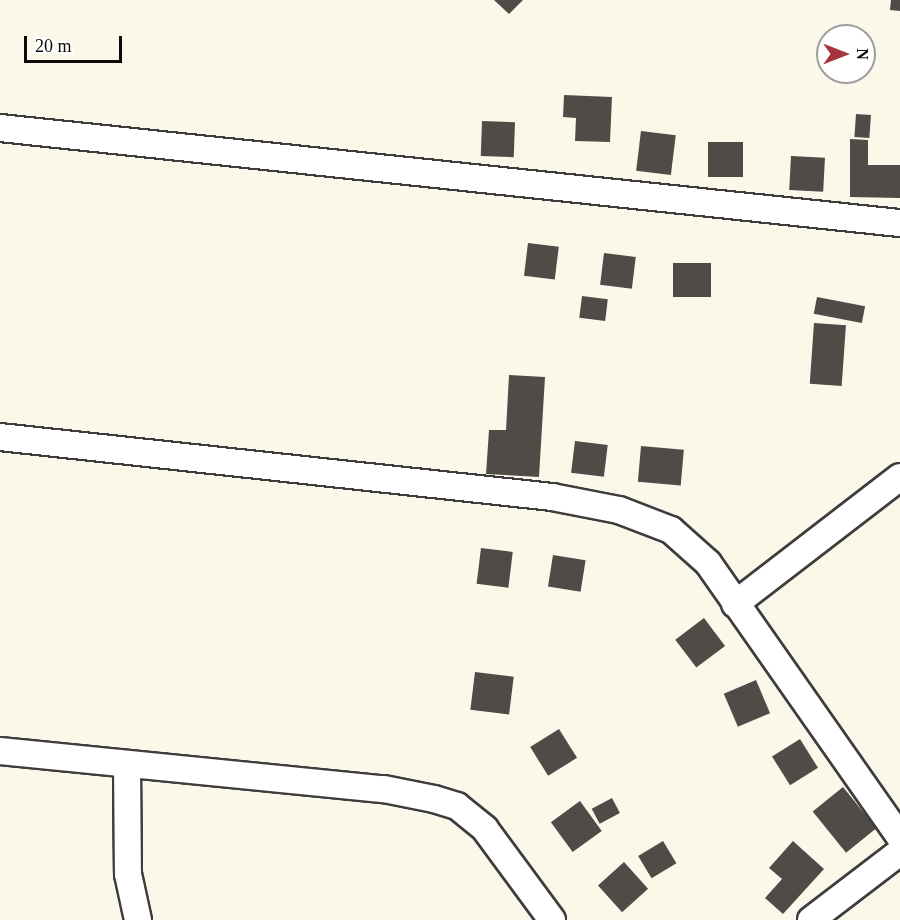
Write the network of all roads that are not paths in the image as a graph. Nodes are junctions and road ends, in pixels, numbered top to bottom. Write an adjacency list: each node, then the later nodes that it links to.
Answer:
1 (0, 128): 2 (street)
2 (900, 223)
3 (0, 437): 5 (street)
4 (900, 477): 5 (street)
5 (735, 604): 8 (street)
6 (0, 751): 7 (street)
7 (127, 764): 10 (street); 11 (street)
8 (900, 837)
9 (900, 852): 12 (street)
10 (138, 920)
11 (552, 920)
12 (811, 920)

